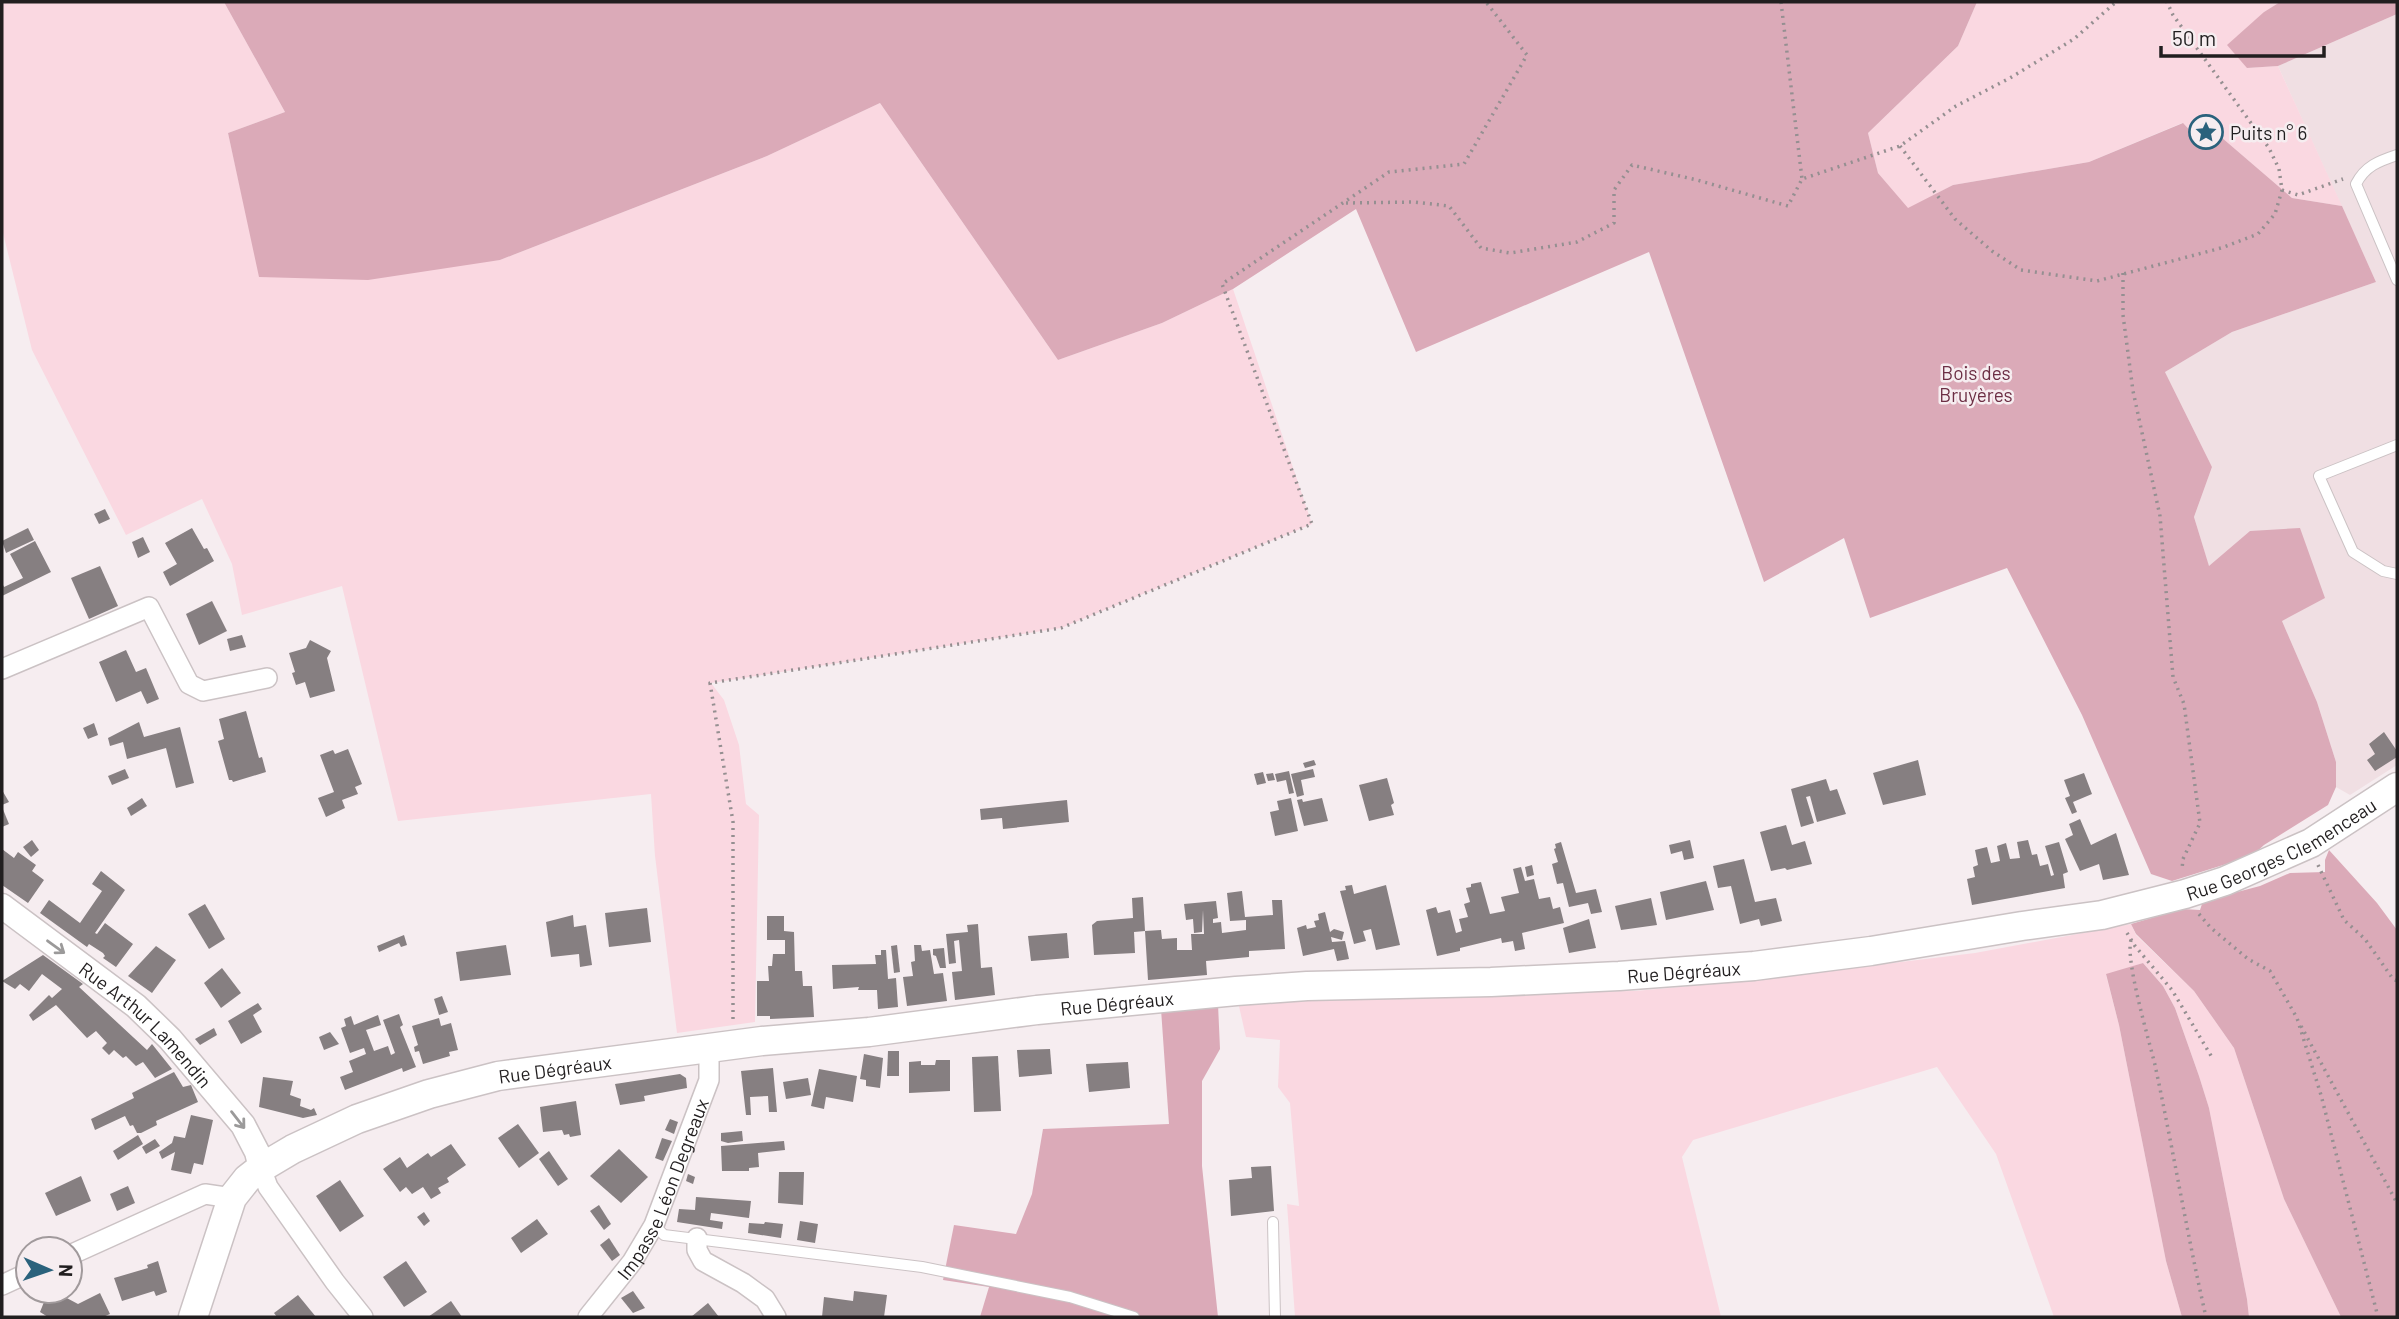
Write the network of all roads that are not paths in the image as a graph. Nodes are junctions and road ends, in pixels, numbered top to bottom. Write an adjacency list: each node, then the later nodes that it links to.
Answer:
1 (2397, 155): 2 (lane)
2 (2397, 280)
3 (2397, 445): 4 (lane)
4 (2397, 574)
5 (2, 669): 6 (street)
6 (267, 678)
7 (2397, 787): 8 (main road, Rue Georges Clemenceau)
8 (2158, 901): 10 (main road, Rue Dégréaux)
9 (2, 906): 11 (street, Rue Arthur Lamendin, one-way to 11)
10 (721, 1047): 11 (main road, Rue Dégréaux); 14 (street, Impasse Léon Degreaux)
11 (261, 1168): 12 (main road, Rue Dégréaux); 18 (street)
12 (232, 1198): 16 (street); 17 (main road, Rue Dégréaux)
13 (1273, 1222): 22 (lane)
14 (653, 1225): 15 (lane); 19 (street, Impasse Léon Degreaux)
15 (697, 1238): 20 (street); 21 (lane)
16 (84, 1249)
17 (193, 1317)
18 (363, 1317)
19 (588, 1317)
20 (776, 1317)
21 (1134, 1317)
22 (1275, 1317)

